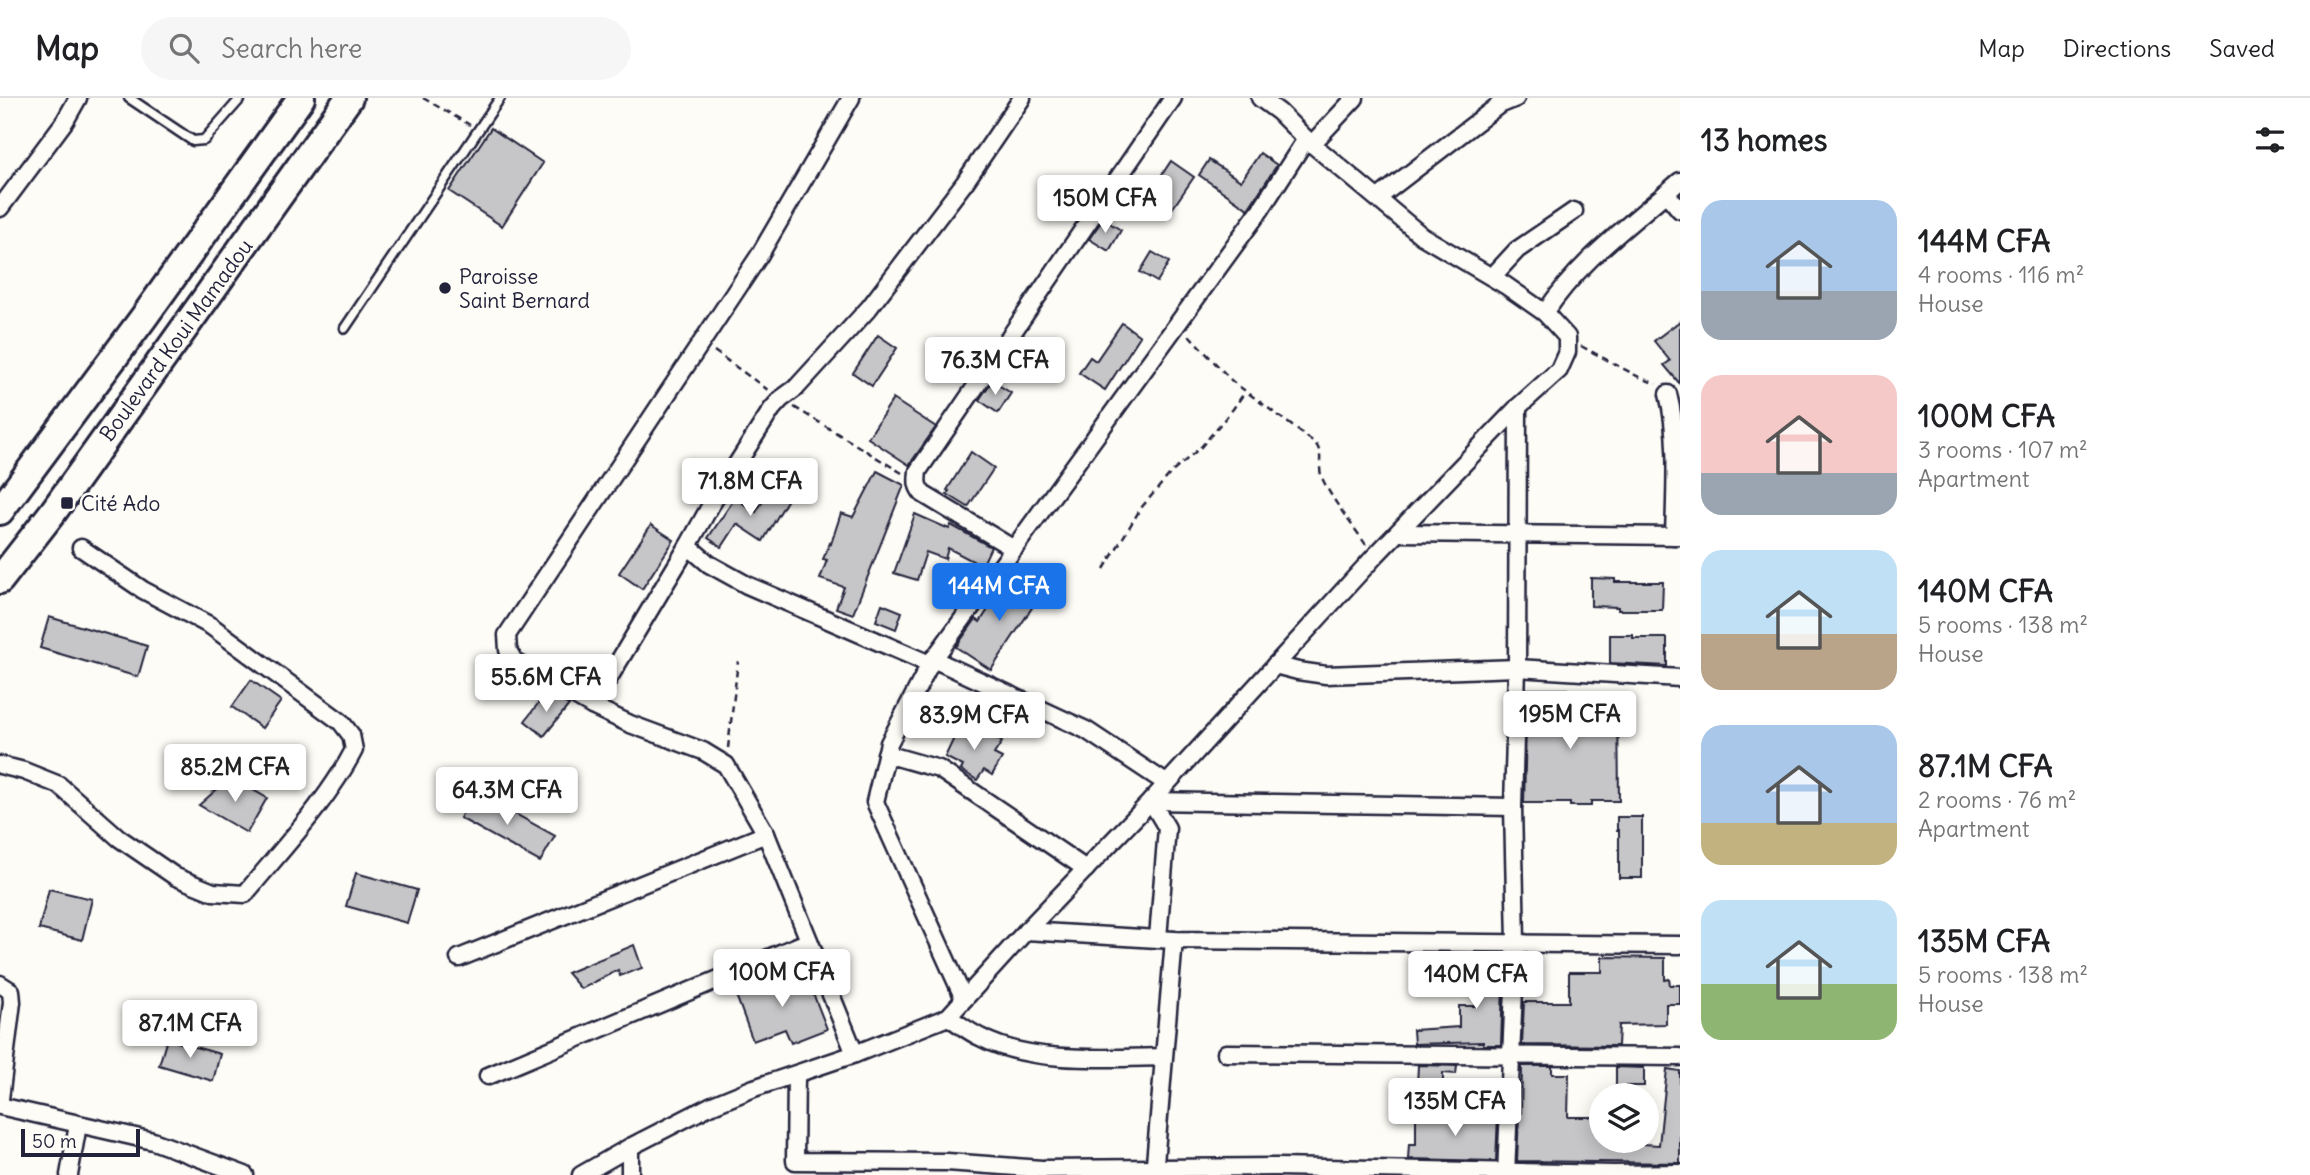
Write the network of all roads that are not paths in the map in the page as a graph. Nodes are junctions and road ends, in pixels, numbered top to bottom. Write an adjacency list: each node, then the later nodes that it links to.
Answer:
1 (78, 98): 17 (street)
2 (129, 98): 3 (lane)
3 (240, 98)
4 (301, 98): 25 (main road, Boulevard Koui Mamadou)
5 (349, 98): 32 (main road, Boulevard Koui Mamadou)
6 (500, 98): 22 (lane)
7 (851, 98): 37 (street)
8 (1022, 98): 29 (street)
9 (1173, 98): 31 (street)
10 (1260, 98): 13 (street)
11 (1355, 98): 13 (street)
12 (1513, 99): 16 (street)
13 (1309, 141): 16 (street); 31 (street)
14 (1680, 181): 15 (street)
15 (1666, 193): 18 (street); 21 (street)
16 (1378, 198): 20 (street)
17 (0, 208)
18 (1680, 210)
19 (1574, 211): 20 (street)
20 (1492, 277): 21 (street)
21 (1545, 313): 24 (street)
22 (345, 328)
23 (1668, 394): 28 (street)
24 (1518, 407): 26 (street); 27 (street)
25 (0, 511)
26 (1399, 533): 27 (street); 34 (street)
27 (1518, 535): 28 (street); 35 (street)
28 (1677, 536)
29 (688, 546): 33 (street); 37 (street)
30 (82, 548): 39 (street)
31 (1014, 548): 33 (street)
32 (0, 580)
33 (931, 661): 38 (street); 40 (street)
34 (1275, 665): 35 (street); 40 (street)
35 (1517, 668): 36 (street); 42 (street)
36 (1680, 678)
37 (592, 706): 43 (street)
38 (886, 754): 44 (street); 52 (street)
39 (0, 765)
40 (1167, 783): 41 (street)
41 (1151, 801): 42 (street); 44 (street); 46 (street)
42 (1513, 807): 48 (street)
43 (766, 834): 47 (street); 50 (street)
44 (1086, 869): 45 (street)
45 (1026, 931): 46 (street); 52 (street)
46 (1166, 939): 48 (street); 57 (street)
47 (809, 941): 55 (street); 60 (street)
48 (1516, 942): 49 (street); 56 (street)
49 (1680, 944)
50 (459, 958)
51 (0, 985): 61 (street)
52 (964, 999): 53 (street)
53 (948, 1017): 55 (street); 57 (street)
54 (1226, 1053): 56 (street)
55 (855, 1054): 59 (street)
56 (1512, 1055): 58 (street); 70 (street)
57 (1163, 1057): 69 (street)
58 (1680, 1058)
59 (796, 1075): 64 (street); 65 (street)
60 (488, 1076)
61 (0, 1100)
62 (0, 1106): 63 (street)
63 (78, 1125): 73 (street); 74 (street)
64 (629, 1147): 75 (street); 76 (street)
65 (794, 1168): 68 (street)
66 (1276, 1171): 67 (street); 69 (street)
67 (1389, 1171): 70 (street)
68 (1042, 1172): 69 (street)
69 (1154, 1172)
70 (1506, 1173): 72 (street)
71 (1680, 1173): 72 (street)
72 (1614, 1174)
73 (69, 1175)
74 (245, 1175)
75 (581, 1175)
76 (630, 1175)

